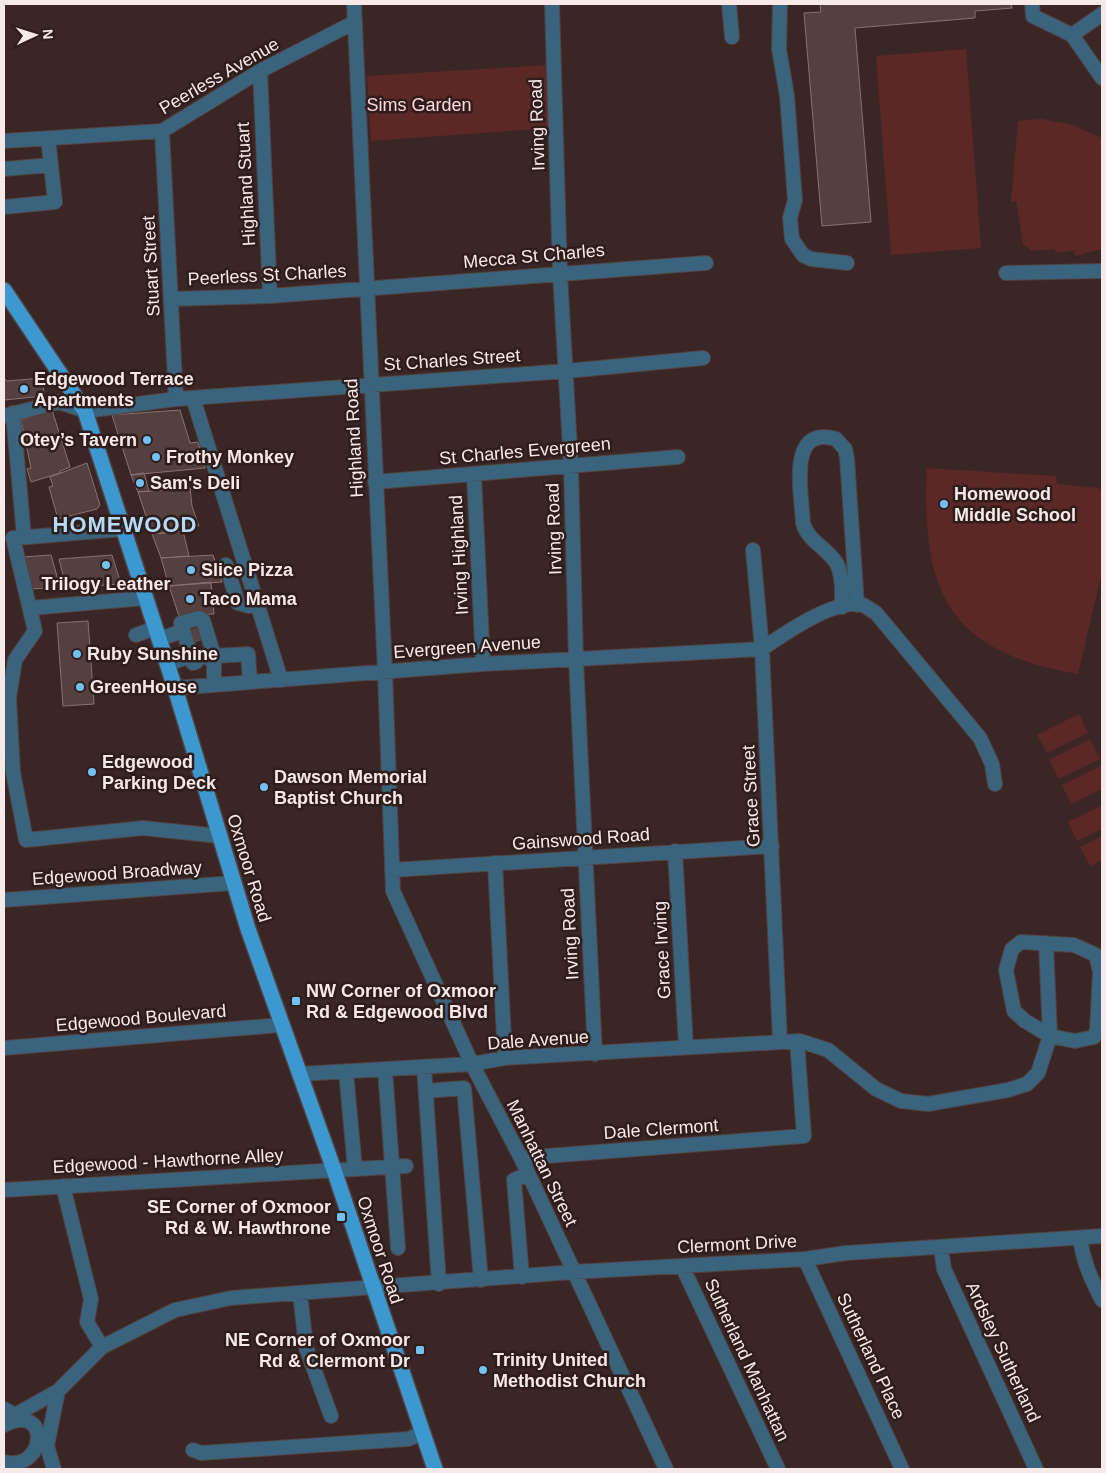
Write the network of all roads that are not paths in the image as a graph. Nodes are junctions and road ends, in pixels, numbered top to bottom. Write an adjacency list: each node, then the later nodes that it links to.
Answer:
1 (354, 4): 7 (street, Highland Road)
2 (552, 4): 22 (street, Irving Road)
3 (729, 4): 9 (street)
4 (780, 4): 19 (street)
5 (1032, 4): 8 (street)
6 (1102, 14): 8 (street)
7 (355, 22): 10 (street, Peerless Avenue); 23 (street, Highland Road)
8 (1072, 35): 11 (street)
9 (732, 37)
10 (260, 71): 12 (street, Peerless Avenue); 25 (street, Highland Stuart)
11 (1102, 78)
12 (162, 131): 13 (street, Peerless Avenue); 26 (street, Stuart Street)
13 (48, 138): 14 (street, Peerless Avenue); 15 (street)
14 (4, 141)
15 (51, 165): 16 (street); 17 (street)
16 (4, 169)
17 (4, 207)
18 (706, 263): 22 (street, Mecca St Charles)
19 (847, 263)
20 (1102, 271): 21 (street)
21 (1006, 273)
22 (560, 274): 23 (street, Mecca St Charles); 28 (street, Irving Road)
23 (366, 288): 25 (street, Peerless St Charles); 29 (street, Highland Road)
24 (4, 290): 32 (main road, Oxmoor Road)
25 (270, 296): 26 (street, Peerless St Charles)
26 (171, 299): 31 (street, Stuart Street)
27 (702, 358): 28 (street, St Charles Street)
28 (566, 371): 29 (street, St Charles Street); 35 (street, Irving Road)
29 (371, 385): 30 (street, St Charles Street); 37 (street, Highland Road)
30 (193, 398): 31 (street, St Charles Street); 43 (street)
31 (176, 399): 32 (street, St Charles Street)
32 (85, 411): 33 (street); 38 (main road, Oxmoor Road)
33 (8, 414): 39 (street)
34 (678, 457): 35 (street, St Charles Evergreen)
35 (571, 466): 36 (street, St Charles Evergreen); 51 (street, Irving Road)
36 (474, 475): 37 (street, St Charles Evergreen); 54 (street, Irving Highland)
37 (375, 482): 55 (street, Highland Road)
38 (123, 529): 39 (street); 42 (main road, Oxmoor Road)
39 (14, 538): 45 (street)
40 (753, 550): 49 (street, Grace Street)
41 (226, 565): 43 (street)
42 (146, 598): 45 (street); 46 (main road, Oxmoor Road)
43 (258, 604): 56 (street)
44 (850, 606): 44 (street); 49 (street); 60 (street)
45 (30, 608): 52 (street)
46 (157, 633): 47 (street); 48 (street); 53 (main road, Oxmoor Road)
47 (136, 634)
48 (193, 634): 50 (street); 50 (street)
49 (762, 649): 51 (street, Evergreen Avenue); 62 (street, Grace Street)
50 (202, 658): 53 (street); 57 (street); 58 (street)
51 (576, 660): 54 (street, Evergreen Avenue); 64 (street, Irving Road)
52 (9, 661): 61 (street)
53 (167, 664): 59 (main road, Oxmoor Road)
54 (483, 664): 55 (street, Evergreen Avenue)
55 (385, 672): 56 (street, Evergreen Avenue); 66 (street, Highland Road)
56 (281, 680): 57 (street, Evergreen Avenue)
57 (250, 682): 58 (street, Evergreen Avenue)
58 (214, 685): 59 (street, Evergreen Avenue)
59 (175, 688): 61 (main road, Oxmoor Road)
60 (994, 784)
61 (219, 836): 67 (main road, Oxmoor Road)
62 (772, 846): 63 (street, Gainswood Road); 72 (street, Grace Street)
63 (675, 851): 64 (street, Gainswood Road); 74 (street, Grace Irving)
64 (585, 858): 65 (street, Gainswood Road); 76 (street, Irving Road)
65 (495, 863): 66 (street, Gainswood Road); 77 (street)
66 (392, 870): 78 (street, Manhattan Street)
67 (233, 883): 68 (street, Edgewood Broadway); 70 (main road, Oxmoor Road)
68 (4, 900)
69 (1046, 943): 71 (street); 71 (street); 71 (street)
70 (281, 1025): 75 (street, Edgewood Boulevard); 82 (main road, Oxmoor Road)
71 (1050, 1036): 73 (street, Dale Avenue)
72 (780, 1041): 73 (street, Dale Avenue); 74 (street, Dale Avenue)
73 (797, 1041): 84 (street, Dale Clermont)
74 (686, 1047): 76 (street, Dale Avenue)
75 (4, 1048)
76 (596, 1054): 77 (street, Dale Avenue)
77 (505, 1058): 78 (street, Dale Avenue)
78 (472, 1064): 79 (street, Dale Avenue); 84 (street, Manhattan Street)
79 (424, 1067): 80 (street, Dale Avenue); 83 (street)
80 (385, 1069): 81 (street, Dale Avenue); 85 (street)
81 (346, 1072): 82 (street, Dale Avenue); 86 (street)
82 (299, 1074): 87 (main road, Oxmoor Road)
83 (426, 1091): 99 (street); 100 (street)
84 (521, 1158): 88 (street, Manhattan Street)
85 (399, 1166): 86 (street); 93 (street)
86 (356, 1169): 87 (street)
87 (334, 1170): 89 (street, Edgewood - Hawthorne Alley); 101 (main road, Oxmoor Road)
88 (528, 1174): 97 (street, Manhattan Street); 98 (street)
89 (62, 1186): 90 (street, Edgewood - Hawthorne Alley); 104 (street)
90 (4, 1190)
91 (1102, 1236): 92 (street, Clermont Drive)
92 (1080, 1238): 94 (street, Clermont Drive); 103 (street)
93 (398, 1248)
94 (941, 1248): 95 (street, Clermont Drive); 118 (street, Ardsley Sutherland)
95 (805, 1259): 96 (street, Clermont Drive); 117 (street, Sutherland Place)
96 (682, 1266): 97 (street, Clermont Drive); 116 (street, Sutherland Manhattan)
97 (573, 1272): 98 (street, Clermont Drive); 115 (street, Manhattan Street)
98 (522, 1277): 99 (street, Clermont Drive)
99 (481, 1280): 100 (street, Clermont Drive)
100 (439, 1284): 101 (street, Clermont Drive)
101 (374, 1288): 102 (street, Clermont Drive); 108 (main road, Oxmoor Road)
102 (300, 1293): 104 (street, Clermont Drive); 106 (street)
103 (1102, 1300)
104 (102, 1347): 105 (street, Clermont Drive)
105 (58, 1391): 107 (street, Clermont Drive); 109 (street)
106 (330, 1416)
107 (10, 1417): 109 (street)
108 (423, 1434): 110 (street); 114 (main road, Oxmoor Road)
109 (43, 1446): 112 (street); 113 (street)
110 (193, 1450)
111 (4, 1462): 112 (street)
112 (20, 1468)
113 (54, 1469)
114 (435, 1469)
115 (666, 1469)
116 (778, 1469)
117 (902, 1469)
118 (1036, 1469)

